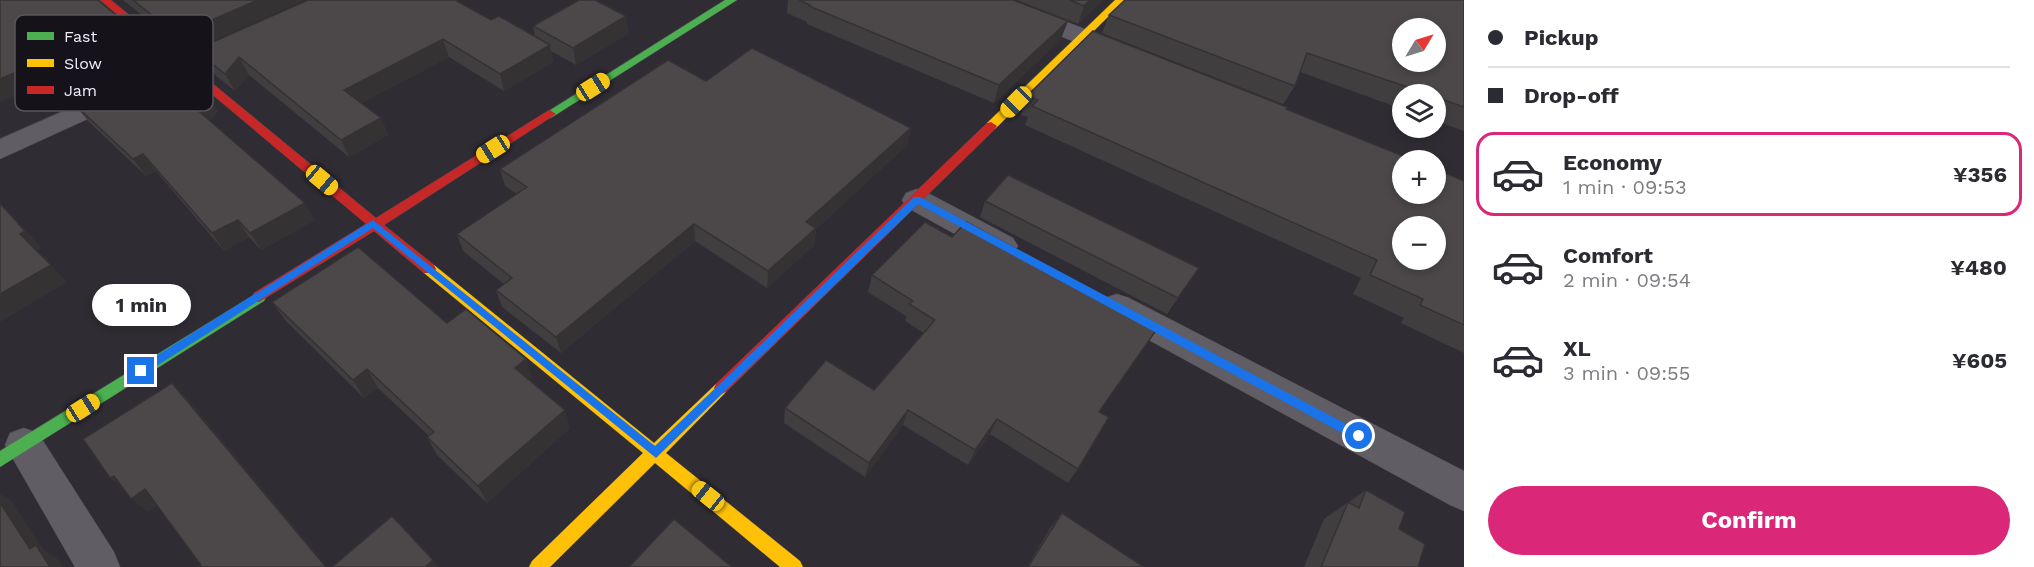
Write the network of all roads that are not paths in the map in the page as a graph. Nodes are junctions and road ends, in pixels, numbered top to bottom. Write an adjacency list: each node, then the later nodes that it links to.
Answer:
1 (105, 0): 5 (street)
2 (732, 0): 14 (street)
3 (990, 0): 7 (street)
4 (1120, 0): 7 (street)
5 (123, 15)
6 (266, 28): 8 (street)
7 (1082, 36): 9 (street); 13 (street)
8 (213, 52)
9 (1137, 58)
10 (213, 89): 14 (street)
11 (84, 111): 12 (street)
12 (0, 150)
13 (917, 200): 15 (street); 18 (street)
14 (373, 224): 17 (street); 18 (street)
15 (1033, 262)
16 (1085, 290): 19 (street)
17 (12, 452): 20 (street)
18 (656, 453): 21 (street); 22 (street)
19 (1464, 492)
20 (99, 567)
21 (538, 567)
22 (794, 567)

